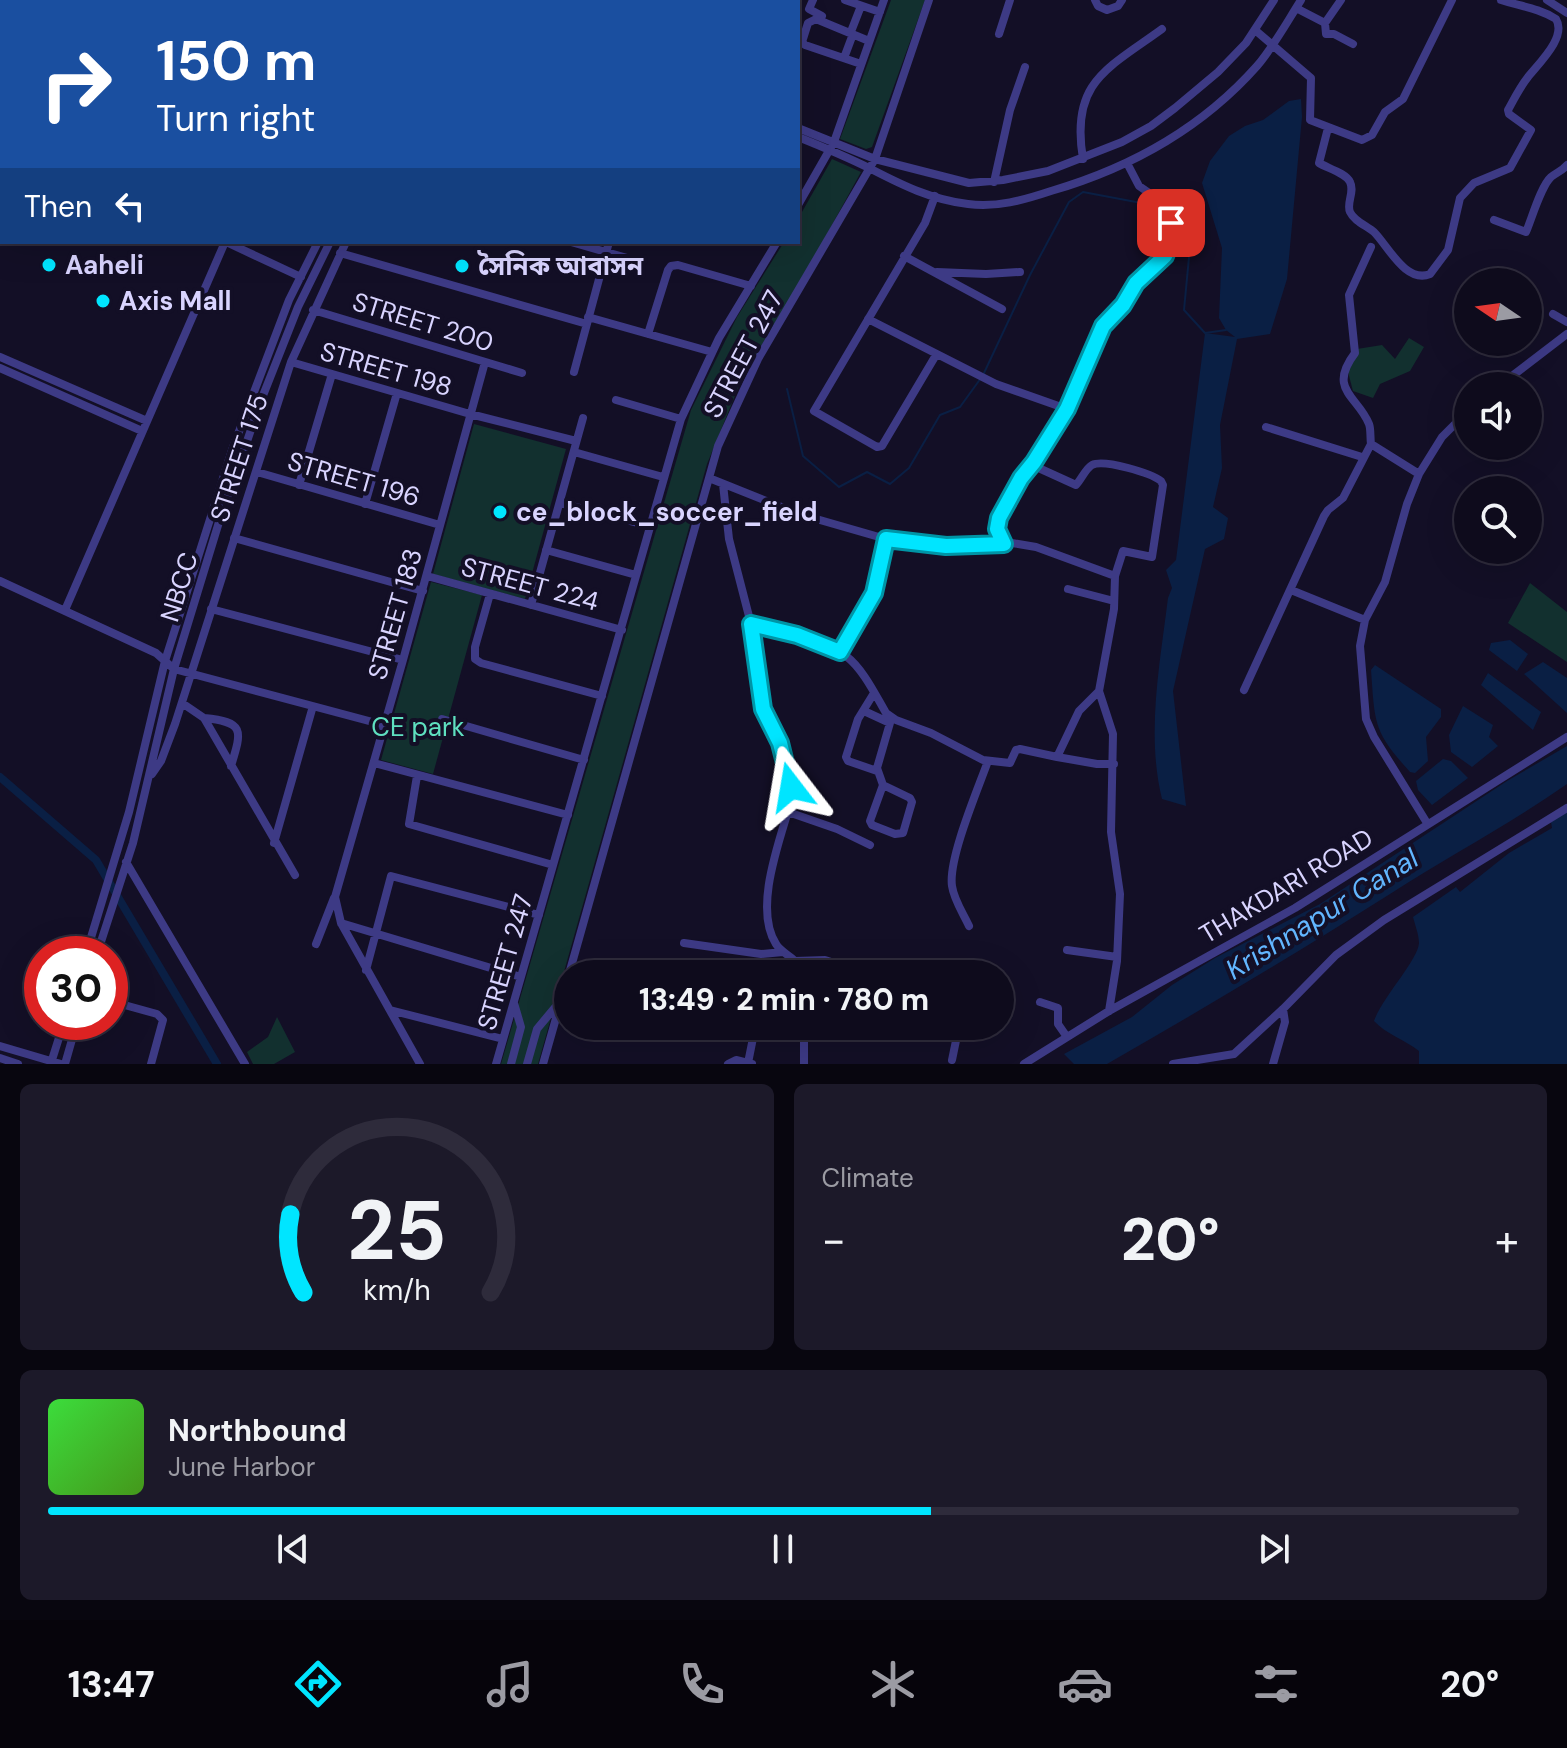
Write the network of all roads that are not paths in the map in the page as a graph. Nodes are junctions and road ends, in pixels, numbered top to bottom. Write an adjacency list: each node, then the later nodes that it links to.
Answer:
1 (813, 0): 20 (street)
2 (845, 0): 14 (street)
3 (884, 0): 15 (street)
4 (929, 0): 33 (street, STREET 247)
5 (1010, 0): 21 (street)
6 (1095, 0): 7 (street)
7 (1122, 0)
8 (1274, 0): 19 (street)
9 (1341, 0): 17 (street)
10 (1452, 0): 28 (street)
11 (1501, 0): 28 (street)
12 (1547, 0): 16 (street)
13 (1298, 4): 17 (street); 23 (street)
14 (861, 6): 15 (street); 20 (street)
15 (880, 12): 22 (street)
16 (1567, 13)
17 (1325, 23): 24 (street)
18 (1162, 29): 34 (street)
19 (1255, 30): 23 (street); 32 (street)
20 (852, 32): 22 (street); 25 (street); 25 (street)
21 (999, 34)
22 (870, 39): 26 (street)
23 (1272, 44): 28 (street); 35 (street)
24 (1353, 44)
25 (844, 58): 26 (street)
26 (861, 64): 31 (street)
27 (1025, 67): 39 (street)
28 (1328, 128)
29 (800, 129): 31 (street)
30 (800, 138): 31 (street)
31 (832, 146): 33 (street); 37 (street); 41 (street)
32 (1102, 151): 34 (street); 38 (street)
33 (875, 159): 37 (street, STREET 247); 39 (street)
34 (1083, 159): 39 (street)
35 (1127, 163): 38 (street); 81 (street)
36 (1567, 165): 42 (street)
37 (870, 168): 40 (street); 97 (street, STREET 247)
38 (1109, 171): 40 (street)
39 (994, 182)
40 (935, 196): 54 (street)
41 (800, 202)
42 (1494, 220)
43 (225, 244): 85 (street)
44 (230, 244): 58 (street)
45 (317, 244): 58 (street)
46 (329, 244): 59 (street, NBCC)
47 (345, 244): 53 (street, STREET 175)
48 (578, 244): 52 (street)
49 (608, 244): 52 (street)
50 (776, 244): 60 (street, STREET 247)
51 (1371, 247): 90 (street)
52 (606, 252): 55 (street); 65 (street)
53 (340, 253): 62 (street, STREET 175); 65 (street)
54 (904, 256): 56 (street); 64 (street)
55 (634, 260)
56 (935, 272): 57 (street); 61 (street)
57 (1020, 272)
58 (299, 276): 59 (street); 125 (street)
59 (310, 282): 126 (street, NBCC)
60 (751, 286): 67 (street); 69 (street, STREET 247)
61 (1002, 309)
62 (313, 310): 72 (street, STREET 175); 73 (street, STREET 200)
63 (1553, 314): 66 (street)
64 (868, 319): 70 (street); 70 (street)
65 (587, 320): 67 (street); 75 (street)
66 (1567, 322)
67 (648, 334): 69 (street)
68 (1567, 334): 76 (street)
69 (712, 352): 84 (street, STREET 247)
70 (936, 355): 81 (street)
71 (0, 357): 85 (street)
72 (291, 362): 78 (street, STREET 198); 94 (street, STREET 175)
73 (485, 362): 77 (street, STREET 200); 82 (street, STREET 183)
74 (0, 368): 88 (street)
75 (574, 372)
76 (1517, 372)
77 (522, 373)
78 (332, 374): 79 (street, STREET 198); 99 (street)
79 (397, 393): 82 (street, STREET 198); 101 (street)
80 (616, 400): 84 (street)
81 (1067, 409): 93 (street)
82 (470, 414): 89 (street, STREET 198); 102 (street, STREET 183)
83 (583, 418): 89 (street)
84 (681, 419): 96 (street, STREET 247)
85 (147, 421): 88 (street)
86 (1454, 426): 95 (street)
87 (1266, 427): 92 (street)
88 (142, 431): 119 (street)
89 (576, 441): 91 (street)
90 (1371, 444): 92 (street); 95 (street)
91 (574, 452): 96 (street); 100 (street)
92 (1362, 457): 113 (street)
93 (1032, 465): 106 (street); 110 (street)
94 (257, 472): 99 (street, STREET 196); 104 (street, STREET 175)
95 (1419, 474): 120 (street)
96 (663, 477): 103 (street, STREET 247)
97 (709, 478): 98 (street); 173 (street, STREET 247)
98 (723, 484): 105 (street); 121 (street)
99 (299, 485): 101 (street, STREET 196)
100 (560, 503): 103 (street); 107 (street)
101 (365, 504): 102 (street, STREET 196)
102 (440, 525): 109 (street, STREET 183)
103 (650, 526): 108 (street, STREET 247)
104 (234, 538): 114 (street); 118 (street, STREET 175)
105 (886, 539): 106 (street); 123 (street)
106 (1004, 544): 110 (street)
107 (546, 550): 108 (street); 117 (street)
108 (636, 575): 122 (street, STREET 247)
109 (427, 576): 114 (street, STREET 183); 115 (street, STREET 224)
110 (1115, 576): 116 (street)
111 (0, 581): 119 (street)
112 (1068, 589): 116 (street)
113 (1291, 590): 120 (street); 128 (street)
114 (423, 591): 124 (street, STREET 183)
115 (490, 594): 117 (street, STREET 224); 131 (street)
116 (1114, 601): 129 (street)
117 (531, 605): 122 (street, STREET 224)
118 (211, 609): 124 (street); 127 (street, STREET 175)
119 (65, 610): 125 (street)
120 (1365, 620): 152 (street)
121 (751, 624): 123 (street); 150 (street)
122 (622, 630): 131 (street, STREET 247)
123 (840, 652): 130 (street)
124 (403, 660): 137 (street, STREET 183)
125 (165, 661): 126 (street); 158 (street)
126 (174, 669): 127 (street); 147 (street, NBCC)
127 (193, 672): 132 (street, STREET 175); 133 (street)
128 (1244, 690)
129 (1099, 691): 139 (street); 143 (street)
130 (874, 693): 134 (street); 141 (street)
131 (602, 696): 140 (street, STREET 247)
132 (182, 703): 135 (street); 147 (street, STREET 175)
133 (313, 706): 137 (street); 153 (street)
134 (864, 711): 145 (street); 145 (street)
135 (204, 718): 144 (street); 144 (street)
136 (442, 719): 140 (street)
137 (384, 725): 142 (street, STREET 183)
138 (1567, 737): 152 (street, THAKDARI ROAD)
139 (1057, 757): 141 (street); 143 (street)
140 (584, 760): 151 (street, STREET 247)
141 (988, 761): 164 (street)
142 (374, 763): 146 (street); 160 (street, STREET 183)
143 (1114, 764): 172 (street)
144 (231, 766): 153 (street)
145 (877, 771): 148 (street)
146 (417, 776): 151 (street); 156 (street)
147 (148, 780): 155 (street, NBCC)
148 (883, 785): 148 (street)
149 (1567, 808): 181 (street)
150 (788, 812): 154 (street); 171 (street)
151 (568, 815): 156 (street, STREET 247)
152 (1427, 823): 183 (street, THAKDARI ROAD)
153 (274, 843): 157 (street)
154 (870, 845)
155 (126, 865): 159 (street, NBCC); 200 (street)
156 (553, 865): 162 (street, STREET 247)
157 (295, 875)
158 (110, 878): 159 (street); 161 (street)
159 (119, 884): 161 (street, NBCC)
160 (335, 897): 163 (street, STREET 183); 169 (street)
161 (108, 900): 166 (street); 167 (street, NBCC)
162 (539, 915): 165 (street); 176 (street, STREET 247)
163 (341, 923): 165 (street); 175 (street, STREET 183)
164 (969, 926)
165 (375, 932): 175 (street); 176 (street)
166 (93, 936)
167 (101, 936)
168 (684, 943): 171 (street)
169 (316, 944)
170 (1067, 950): 172 (street)
171 (783, 952): 174 (street)
172 (1117, 957): 183 (street)
173 (572, 960)
174 (794, 960)
175 (366, 971): 182 (street, STREET 183)
176 (521, 977): 177 (street, STREET 247)
177 (514, 1002): 186 (street, STREET 247); 203 (street)
178 (1040, 1002): 185 (street)
179 (128, 1006): 199 (street)
180 (554, 1008): 204 (street)
181 (1283, 1009): 193 (street); 211 (street)
182 (390, 1010): 186 (street); 201 (street, STREET 183)
183 (1109, 1011): 185 (street, THAKDARI ROAD)
184 (554, 1025): 205 (street, STREET 247)
185 (1067, 1037): 208 (street, THAKDARI ROAD)
186 (503, 1039): 202 (street, STREET 247)
187 (61, 1040): 196 (street)
188 (68, 1040): 196 (street)
189 (753, 1040): 197 (street)
190 (804, 1040): 207 (street)
191 (956, 1040): 195 (street)
192 (0, 1046): 196 (street)
193 (1226, 1057): 209 (street); 210 (street)
194 (0, 1058): 198 (street)
195 (952, 1060)
196 (57, 1063)
197 (750, 1063): 206 (street)
198 (18, 1064)
199 (151, 1064)
200 (245, 1064)
201 (420, 1064)
202 (496, 1064)
203 (511, 1064)
204 (527, 1064)
205 (543, 1064)
206 (728, 1064)
207 (804, 1064)
208 (1024, 1064)
209 (1173, 1064)
210 (1234, 1064)
211 (1273, 1064)

